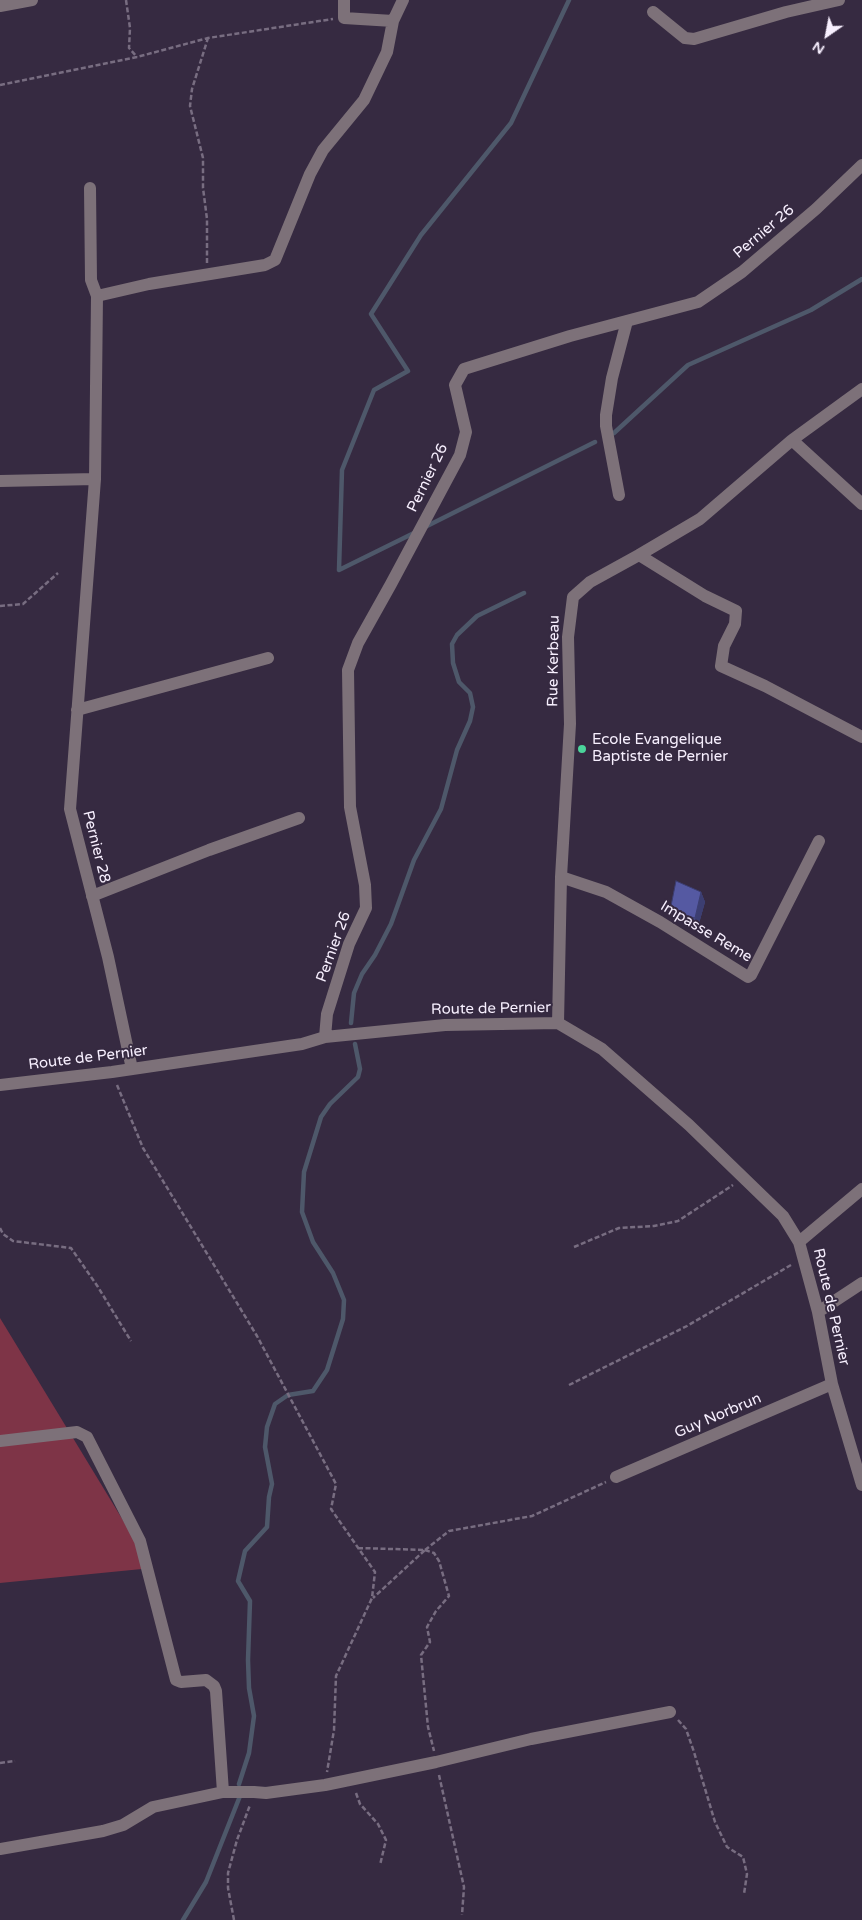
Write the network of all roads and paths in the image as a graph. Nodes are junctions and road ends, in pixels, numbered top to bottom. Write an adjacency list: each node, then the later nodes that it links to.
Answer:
1 (32, 0): 6 (street)
2 (126, 0): 11 (path)
3 (344, 0): 8 (street)
4 (403, 0): 9 (street)
5 (839, 0): 7 (street)
6 (0, 6)
7 (653, 12)
8 (344, 18): 9 (street); 10 (path)
9 (393, 21): 15 (street)
10 (208, 38): 11 (path); 15 (path)
11 (137, 57): 12 (path)
12 (0, 85)
13 (862, 165): 17 (street, Pernier 26)
14 (90, 188): 16 (street, Pernier 28)
15 (207, 274): 16 (street)
16 (97, 296): 20 (street, Pernier 28)
17 (627, 321): 22 (street); 35 (street, Pernier 26)
18 (862, 389): 19 (street, Rue Kerbeau)
19 (792, 440): 23 (street); 24 (street, Rue Kerbeau)
20 (95, 479): 21 (street); 28 (street, Pernier 28)
21 (0, 481)
22 (619, 496)
23 (862, 504)
24 (640, 555): 29 (street); 32 (street, Rue Kerbeau)
25 (58, 573): 26 (path)
26 (0, 606)
27 (268, 658): 28 (street)
28 (77, 710): 33 (street, Pernier 28)
29 (862, 737)
30 (298, 818): 33 (street)
31 (819, 841): 32 (street, Impasse Reme)
32 (561, 877): 34 (street, Rue Kerbeau)
33 (92, 896): 36 (street, Pernier 28)
34 (558, 1023): 35 (street, Route de Pernier); 39 (street, Route de Pernier)
35 (325, 1037): 36 (street, Route de Pernier)
36 (132, 1069): 37 (street, Route de Pernier)
37 (112, 1072): 38 (street, Route de Pernier); 53 (path)
38 (0, 1085)
39 (745, 1178): 42 (street, Route de Pernier); 43 (path)
40 (862, 1190): 42 (street)
41 (0, 1228): 47 (path)
42 (799, 1242): 44 (street, Route de Pernier)
43 (574, 1246)
44 (803, 1257): 46 (street, Route de Pernier); 49 (path)
45 (862, 1283): 46 (street)
46 (818, 1312): 48 (street, Route de Pernier)
47 (130, 1341)
48 (832, 1384): 51 (street, Guy Norbrun); 52 (street, Route de Pernier)
49 (569, 1385)
50 (0, 1441): 62 (street)
51 (616, 1477): 54 (path)
52 (862, 1485)
53 (358, 1548): 54 (path); 55 (path)
54 (425, 1550): 55 (path); 58 (path)
55 (372, 1598): 61 (path)
56 (670, 1712): 58 (street); 66 (path)
57 (15, 1761): 59 (path)
58 (436, 1762): 60 (street); 67 (path)
59 (0, 1764)
60 (352, 1779): 61 (street); 65 (path)
61 (325, 1785): 63 (street)
62 (223, 1792): 63 (street); 64 (street)
63 (254, 1792): 68 (path)
64 (0, 1848)
65 (380, 1865)
66 (744, 1894)
67 (462, 1916)
68 (234, 1920)

